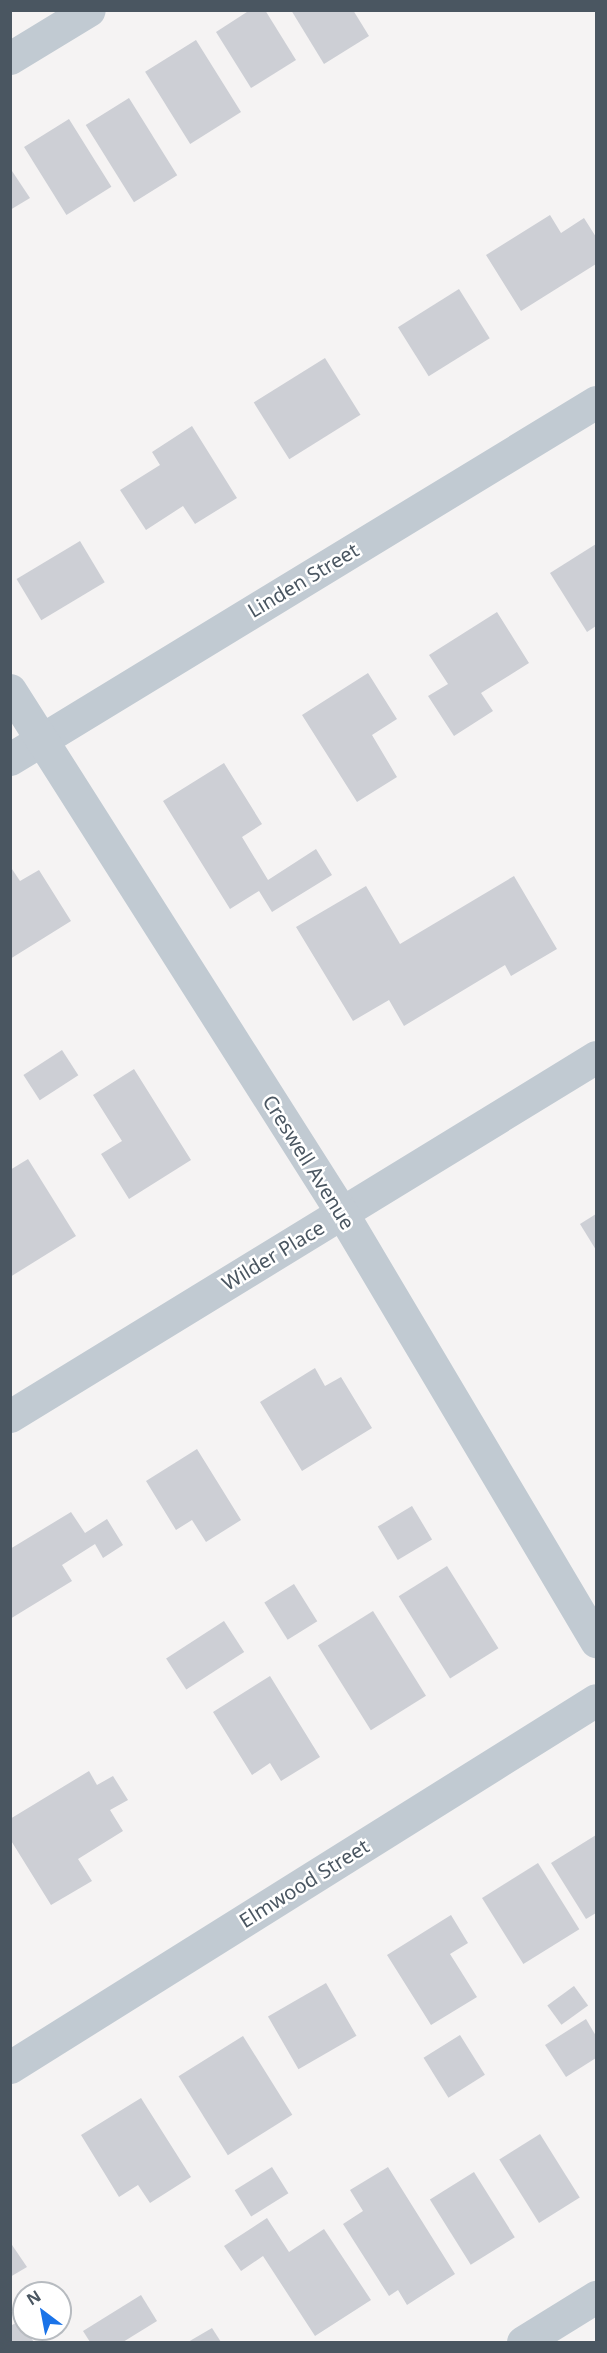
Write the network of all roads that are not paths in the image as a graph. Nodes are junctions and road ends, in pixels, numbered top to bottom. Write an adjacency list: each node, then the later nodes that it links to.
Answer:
1 (88, 10): 2 (street)
2 (10, 58)
3 (597, 402): 5 (street, Linden Street)
4 (10, 690): 5 (street, Creswell Avenue)
5 (42, 740): 6 (street, Linden Street); 8 (street, Creswell Avenue)
6 (10, 759)
7 (597, 1058): 8 (street, Wilder Place)
8 (342, 1213): 9 (street, Wilder Place); 10 (street, Creswell Avenue)
9 (10, 1416)
10 (597, 1641)
11 (597, 1700): 12 (street, Elmwood Street)
12 (10, 2067)
13 (597, 2297): 14 (street)
14 (523, 2343)

